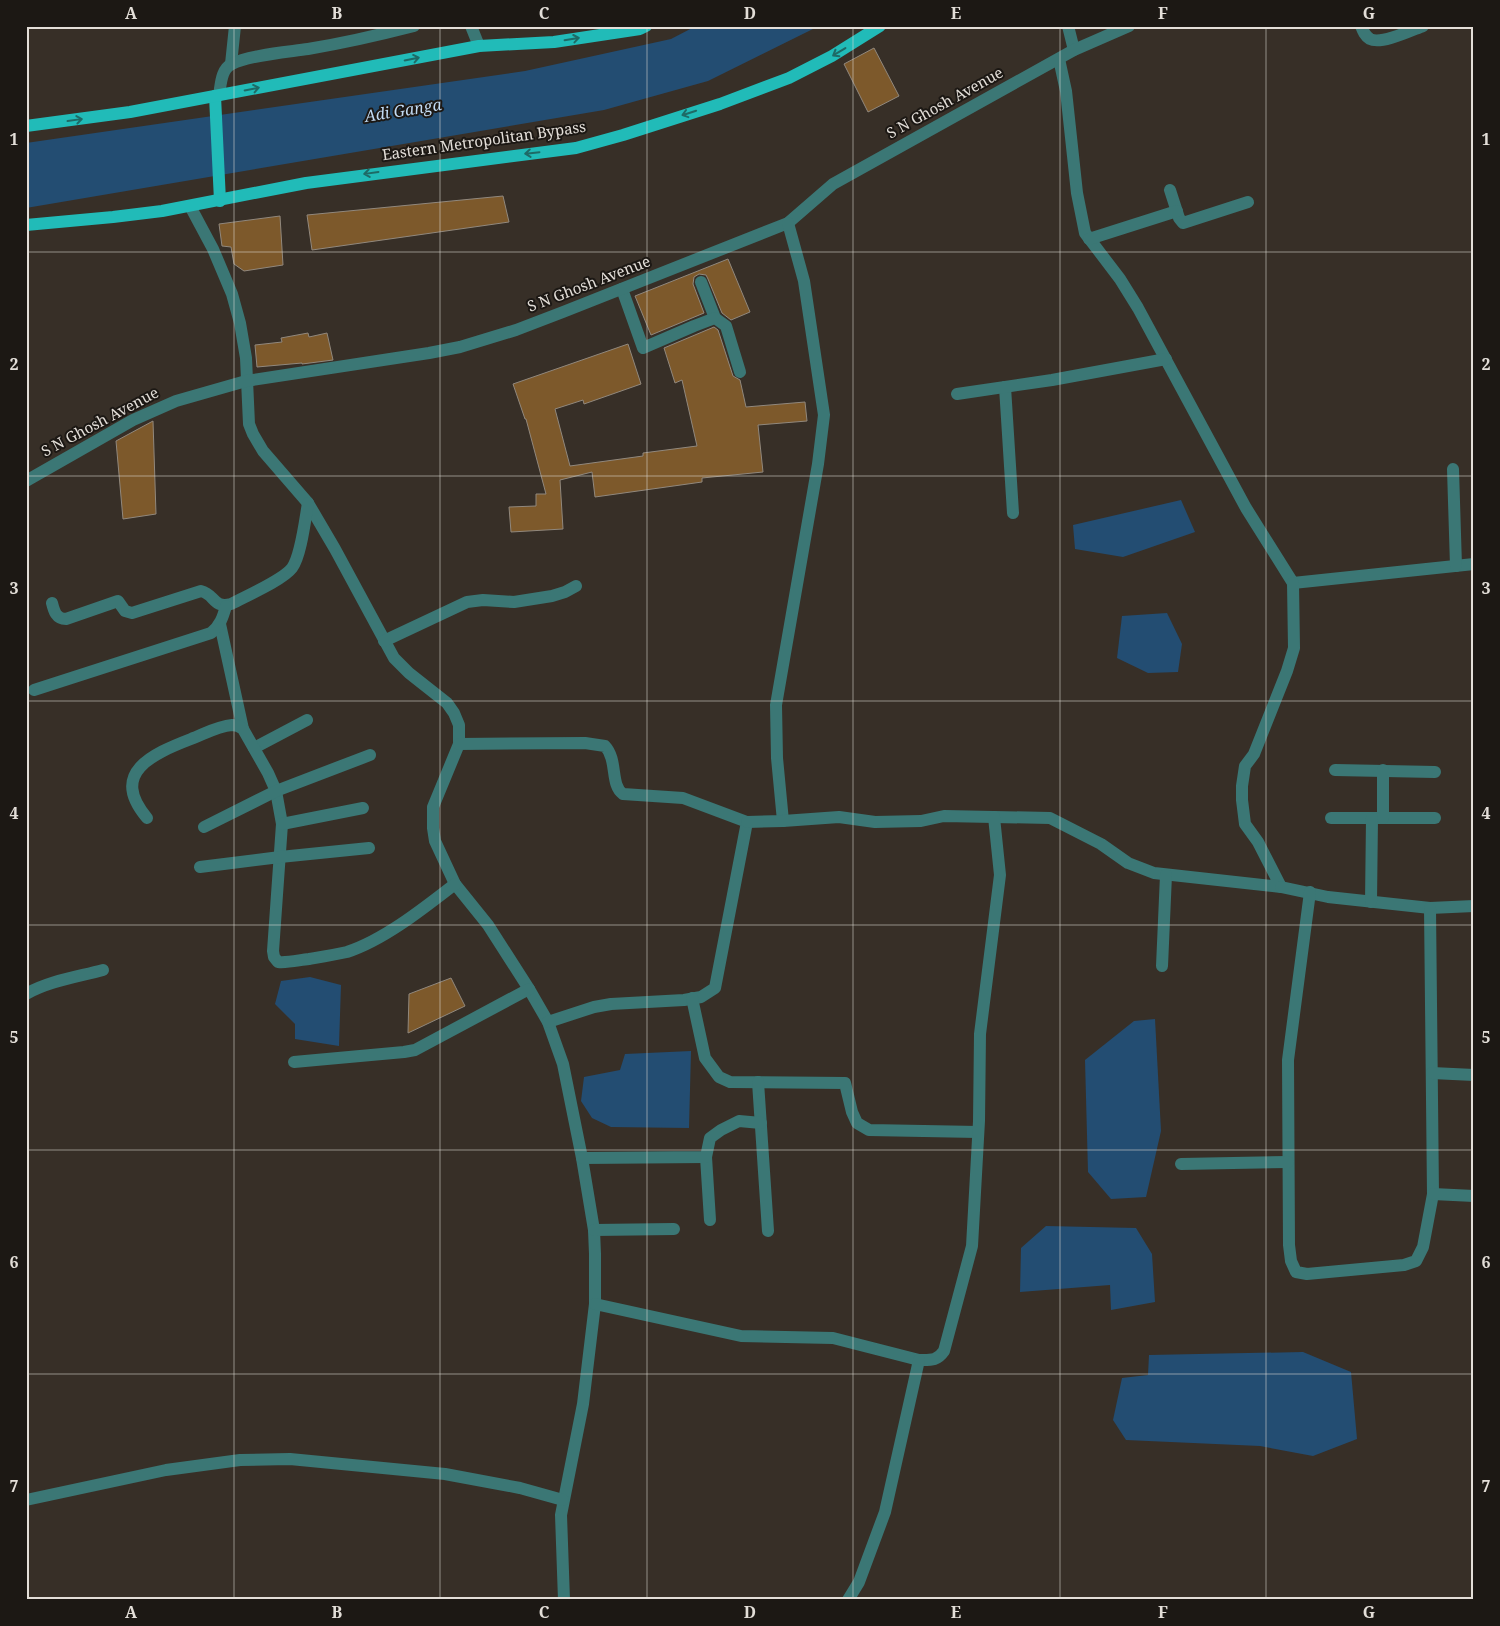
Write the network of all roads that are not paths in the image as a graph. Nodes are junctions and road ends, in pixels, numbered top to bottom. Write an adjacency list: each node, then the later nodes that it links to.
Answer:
1 (236, 26): 13 (street)
2 (414, 26): 13 (street)
3 (471, 26): 10 (street)
4 (646, 26): 10 (main road, one-way to 4)
5 (880, 26): 17 (main road, Eastern Metropolitan Bypass, one-way to 17)
6 (1068, 26): 11 (street)
7 (1128, 26): 11 (street, S N Ghosh Avenue)
8 (1361, 26): 9 (street)
9 (1423, 26)
10 (479, 46): 14 (main road, one-way to 10)
11 (1074, 50): 12 (street, S N Ghosh Avenue)
12 (1059, 59): 21 (street, S N Ghosh Avenue); 23 (street)
13 (231, 64): 14 (street)
14 (217, 96): 15 (main road, one-way to 14); 17 (main road)
15 (26, 126)
16 (1170, 190): 20 (street)
17 (220, 200): 19 (main road, Eastern Metropolitan Bypass)
18 (1248, 202): 20 (street)
19 (190, 206): 22 (main road, Eastern Metropolitan Bypass); 29 (street)
20 (1177, 211): 23 (street)
21 (788, 223): 25 (street, S N Ghosh Avenue); 60 (street)
22 (26, 225)
23 (1089, 239): 27 (street)
24 (701, 282): 26 (street)
25 (622, 288): 26 (street); 29 (street, S N Ghosh Avenue)
26 (715, 318): 28 (street)
27 (1166, 359): 30 (street); 38 (street)
28 (740, 372)
29 (246, 381): 33 (street, S N Ghosh Avenue); 34 (street)
30 (1005, 387): 31 (street); 35 (street)
31 (957, 394)
32 (1453, 469): 37 (street)
33 (26, 481)
34 (308, 503): 41 (street); 43 (street)
35 (1013, 513)
36 (1474, 564): 37 (street)
37 (1456, 566): 38 (street)
38 (1293, 583): 69 (street)
39 (576, 586): 43 (street)
40 (52, 603): 41 (street)
41 (226, 606): 42 (street)
42 (220, 624): 44 (street); 46 (street)
43 (384, 642): 47 (street)
44 (34, 690)
45 (307, 720): 48 (street)
46 (242, 729): 48 (street); 56 (street)
47 (459, 744): 61 (street); 68 (street)
48 (254, 748): 53 (street)
49 (370, 755): 53 (street)
50 (1335, 770): 51 (street)
51 (1383, 770): 52 (street); 58 (street)
52 (1435, 772)
53 (276, 791): 62 (street); 63 (street)
54 (362, 808): 62 (street)
55 (994, 817): 60 (street); 67 (street); 85 (street)
56 (147, 818)
57 (1331, 818): 58 (street)
58 (1377, 818): 59 (street); 71 (street)
59 (1435, 818)
60 (783, 821): 61 (street)
61 (747, 822): 78 (street)
62 (282, 824): 65 (street)
63 (204, 827)
64 (369, 848): 65 (street)
65 (280, 857): 66 (street); 68 (street)
66 (200, 867)
67 (1166, 875): 69 (street); 74 (street)
68 (455, 884): 76 (street)
69 (1282, 887): 70 (street)
70 (1310, 892): 71 (street); 88 (street)
71 (1371, 902): 73 (street)
72 (1474, 906): 73 (street)
73 (1430, 908): 81 (street)
74 (1162, 966)
75 (102, 970): 77 (street)
76 (530, 989): 79 (street); 80 (street)
77 (26, 994)
78 (692, 998): 79 (street); 83 (street)
79 (548, 1022): 87 (street)
80 (294, 1062)
81 (1432, 1073): 82 (street); 90 (street)
82 (1474, 1075)
83 (758, 1082): 84 (street); 85 (street)
84 (761, 1123): 86 (street); 95 (street)
85 (978, 1132): 97 (street)
86 (706, 1157): 87 (street); 92 (street)
87 (582, 1158): 94 (street)
88 (1288, 1162): 89 (street); 90 (street)
89 (1181, 1164)
90 (1433, 1194): 91 (street)
91 (1474, 1196)
92 (710, 1220)
93 (674, 1229): 94 (street)
94 (594, 1230): 96 (street)
95 (768, 1231)
96 (595, 1304): 97 (street); 99 (street)
97 (920, 1360): 101 (street)
98 (26, 1500): 99 (street)
99 (563, 1500): 100 (street)
100 (564, 1600)
101 (848, 1600)

